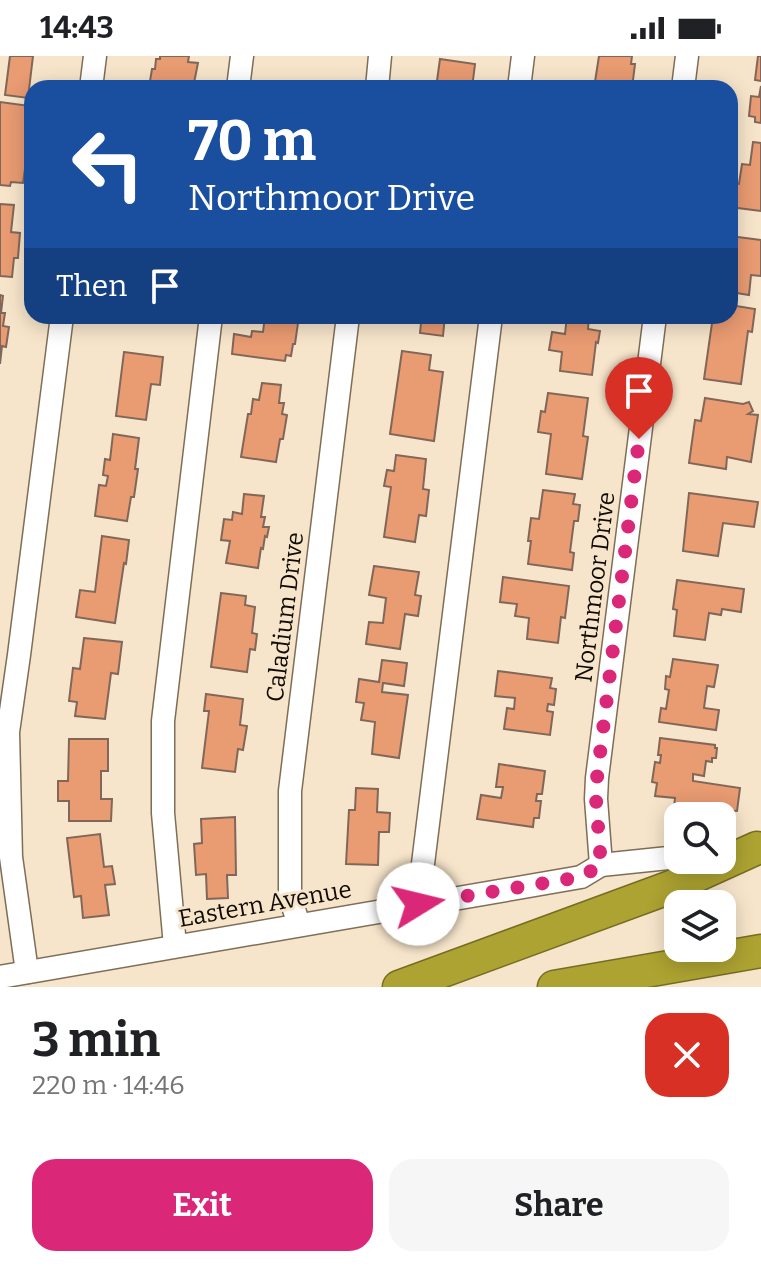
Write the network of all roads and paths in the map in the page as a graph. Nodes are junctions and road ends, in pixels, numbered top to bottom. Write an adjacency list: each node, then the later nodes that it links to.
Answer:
1 (95, 56): 6 (street)
2 (242, 56): 7 (street)
3 (380, 56): 8 (street)
4 (523, 56): 9 (street)
5 (687, 56): 10 (street)
6 (92, 80)
7 (239, 80)
8 (378, 80)
9 (520, 80)
10 (684, 80)
11 (61, 324): 24 (street)
12 (210, 324): 22 (street)
13 (347, 324): 21 (street, Caladium Drive)
14 (490, 324): 20 (street)
15 (654, 324): 19 (street, Northmoor Drive)
16 (757, 848): 17 (street); 26 (highway)
17 (736, 850)
18 (664, 858): 19 (street, Eastern Avenue)
19 (601, 865): 20 (street, Eastern Avenue)
20 (418, 904): 21 (street, Eastern Avenue)
21 (299, 925): 22 (street, Eastern Avenue)
22 (175, 946): 24 (street, Eastern Avenue)
23 (761, 951): 27 (highway)
24 (27, 972): 25 (street, Eastern Avenue)
25 (0, 977)
26 (399, 987)
27 (554, 987)

